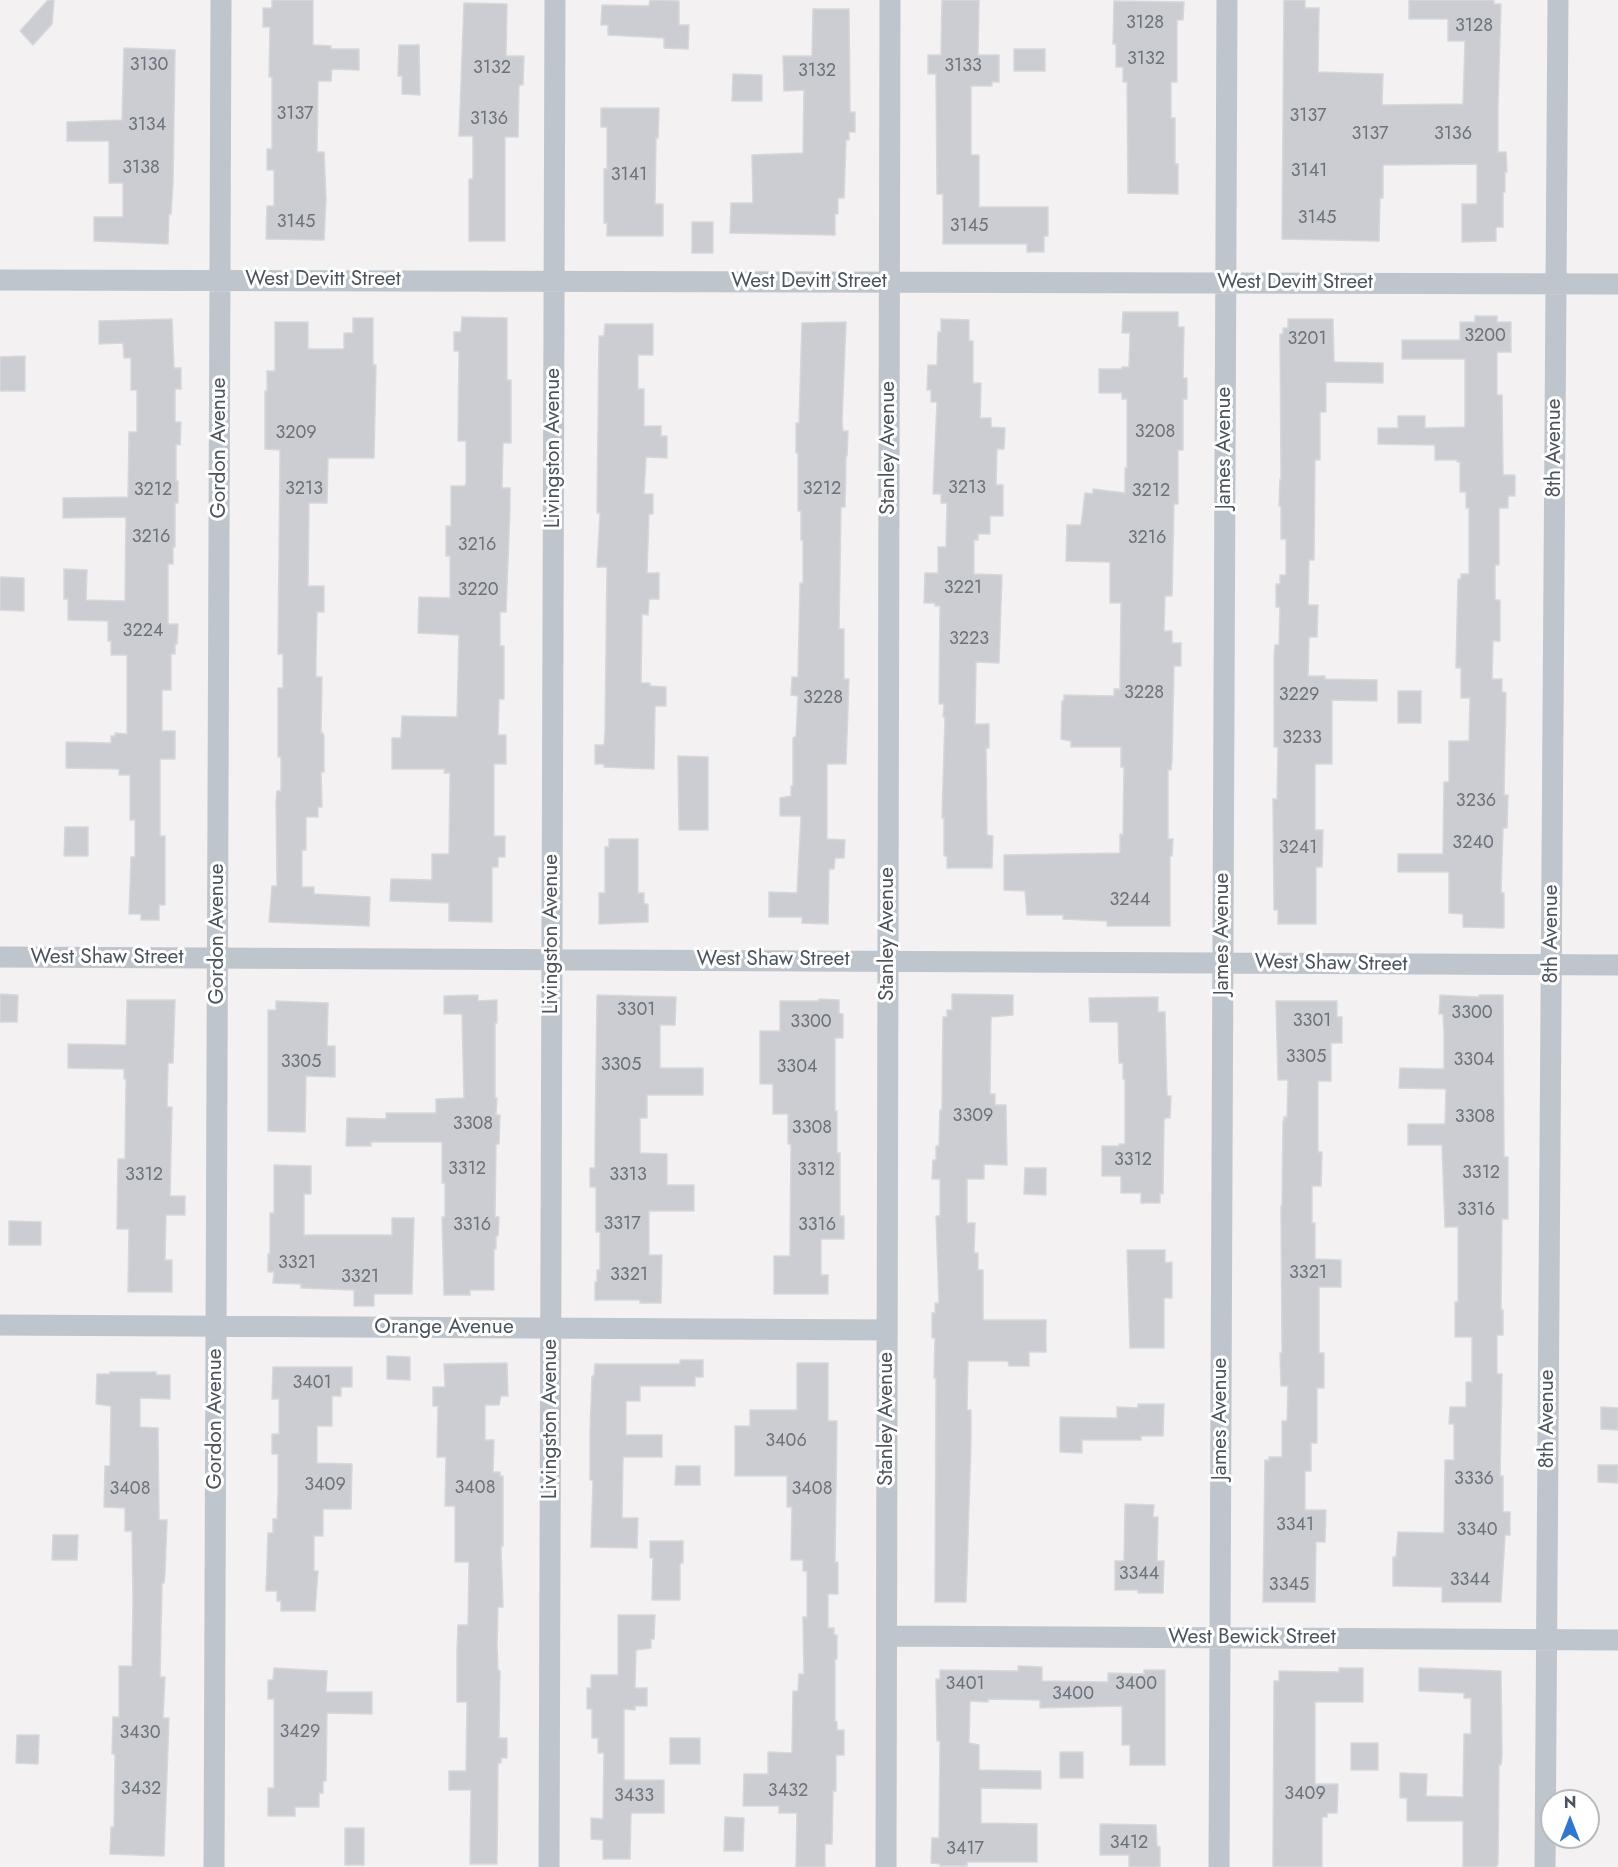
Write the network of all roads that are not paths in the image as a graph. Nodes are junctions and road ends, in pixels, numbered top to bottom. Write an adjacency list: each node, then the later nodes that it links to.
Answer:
1 (221, 0): 7 (street, Gordon Avenue)
2 (555, 0): 8 (street, Livingston Avenue)
3 (890, 0): 9 (street, Stanley Avenue)
4 (1227, 0): 10 (street, James Avenue)
5 (1558, 0): 11 (street, 8th Avenue)
6 (0, 280): 7 (street, West Devitt Street)
7 (221, 280): 8 (street, West Devitt Street); 14 (street, Gordon Avenue)
8 (555, 281): 9 (street, West Devitt Street); 15 (street, Livingston Avenue)
9 (890, 282): 10 (street, West Devitt Street); 16 (street, Stanley Avenue)
10 (1226, 283): 11 (street, West Devitt Street); 17 (street, James Avenue)
11 (1556, 284): 12 (street, West Devitt Street); 18 (street, 8th Avenue)
12 (1618, 284)
13 (0, 957): 14 (street, West Shaw Street)
14 (218, 958): 15 (street, West Shaw Street); 21 (street, Gordon Avenue)
15 (552, 960): 16 (street, West Shaw Street); 22 (street, Livingston Avenue)
16 (888, 961): 17 (street, West Shaw Street); 23 (street, Stanley Avenue)
17 (1223, 962): 18 (street, West Shaw Street); 25 (street, James Avenue)
18 (1552, 965): 19 (street, West Shaw Street); 26 (street, 8th Avenue)
19 (1618, 965)
20 (0, 1325): 21 (street, Orange Avenue)
21 (216, 1326): 22 (street, Orange Avenue); 28 (street, Gordon Avenue)
22 (551, 1328): 23 (street, Orange Avenue); 29 (street, Livingston Avenue)
23 (887, 1330): 24 (street, Stanley Avenue)
24 (887, 1636): 25 (street, West Bewick Street); 30 (street, Stanley Avenue)
25 (1220, 1638): 26 (street, West Bewick Street); 31 (street, James Avenue)
26 (1547, 1639): 27 (street, West Bewick Street); 32 (street, 8th Avenue)
27 (1618, 1640)
28 (214, 1867)
29 (549, 1867)
30 (886, 1867)
31 (1219, 1867)
32 (1545, 1867)

